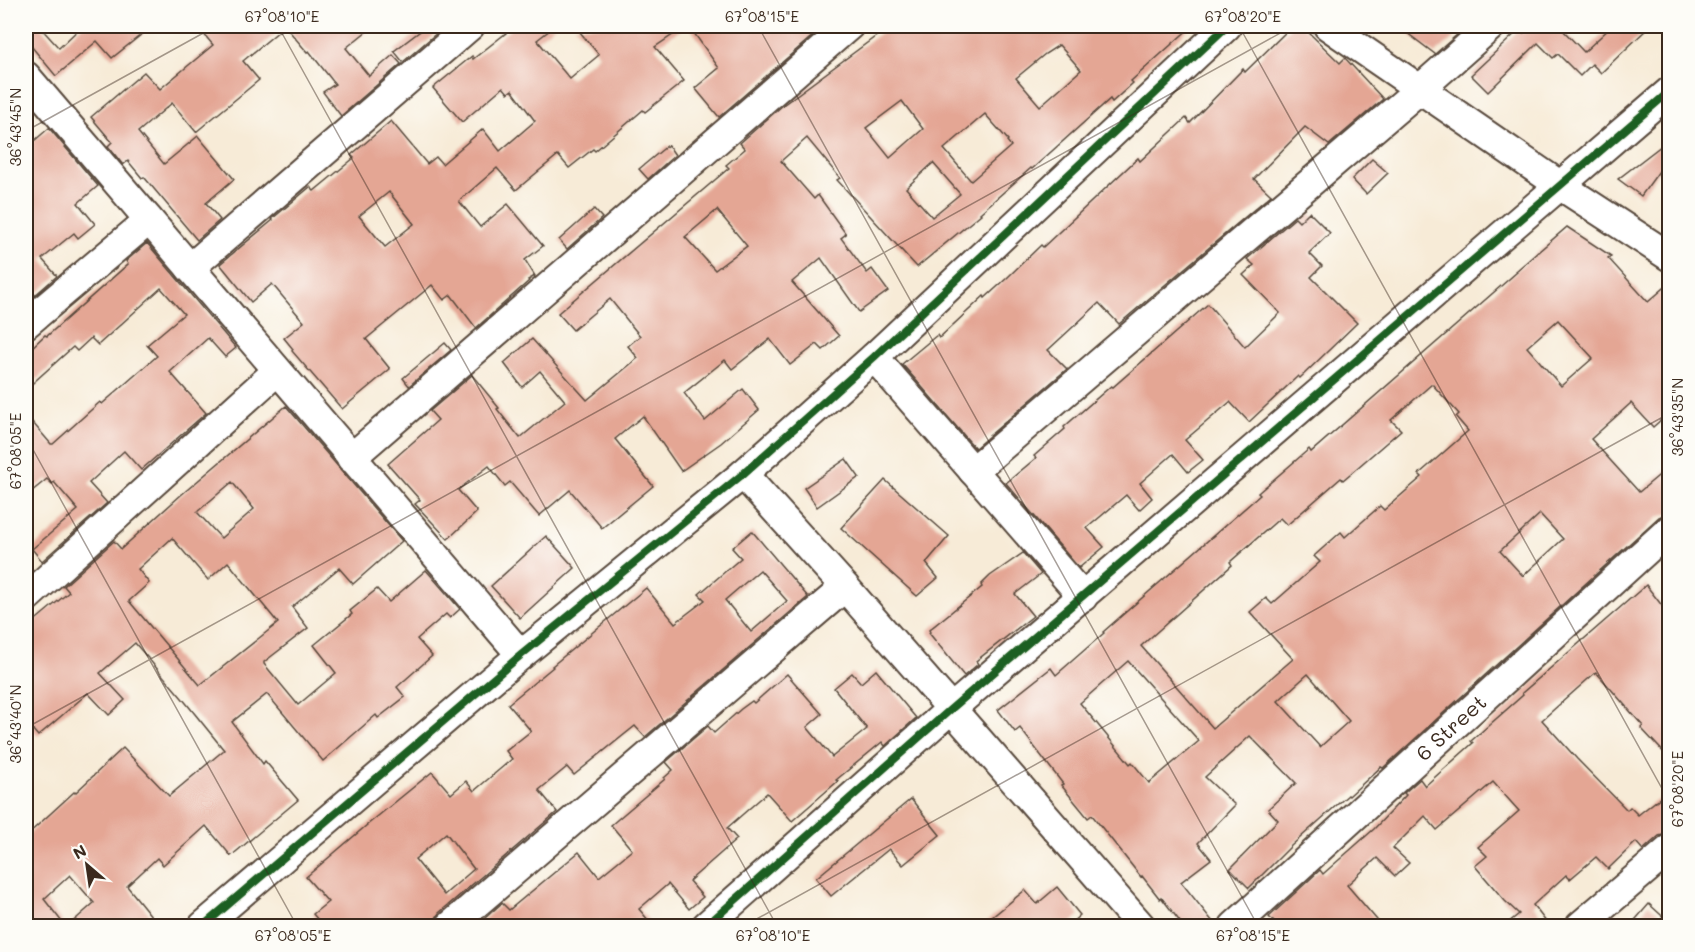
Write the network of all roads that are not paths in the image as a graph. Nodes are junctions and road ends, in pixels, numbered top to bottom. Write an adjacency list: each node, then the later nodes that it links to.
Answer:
1 (470, 26): 12 (street)
2 (849, 26): 16 (street)
3 (1227, 26): 14 (street)
4 (1328, 26): 7 (street)
5 (1491, 26): 7 (street)
6 (26, 76): 10 (street)
7 (1420, 89): 9 (street); 17 (street)
8 (1670, 91): 9 (street)
9 (1561, 186): 11 (street); 21 (street)
10 (149, 220): 12 (street); 13 (street)
11 (1670, 257)
12 (190, 268): 15 (street)
13 (26, 324)
14 (874, 357): 17 (street); 18 (street)
15 (277, 371): 16 (street); 22 (street)
16 (351, 458): 23 (street)
17 (974, 471): 21 (street)
18 (743, 474): 20 (street); 23 (street)
19 (1670, 530): 30 (street, 6 Street)
20 (845, 587): 24 (street); 27 (street)
21 (1083, 597): 24 (street)
22 (26, 598)
23 (521, 655): 26 (street)
24 (951, 709): 28 (street); 29 (street)
25 (1670, 849): 31 (street)
26 (203, 927)
27 (450, 927)
28 (706, 927)
29 (1140, 927)
30 (1234, 927)
31 (1580, 927)

